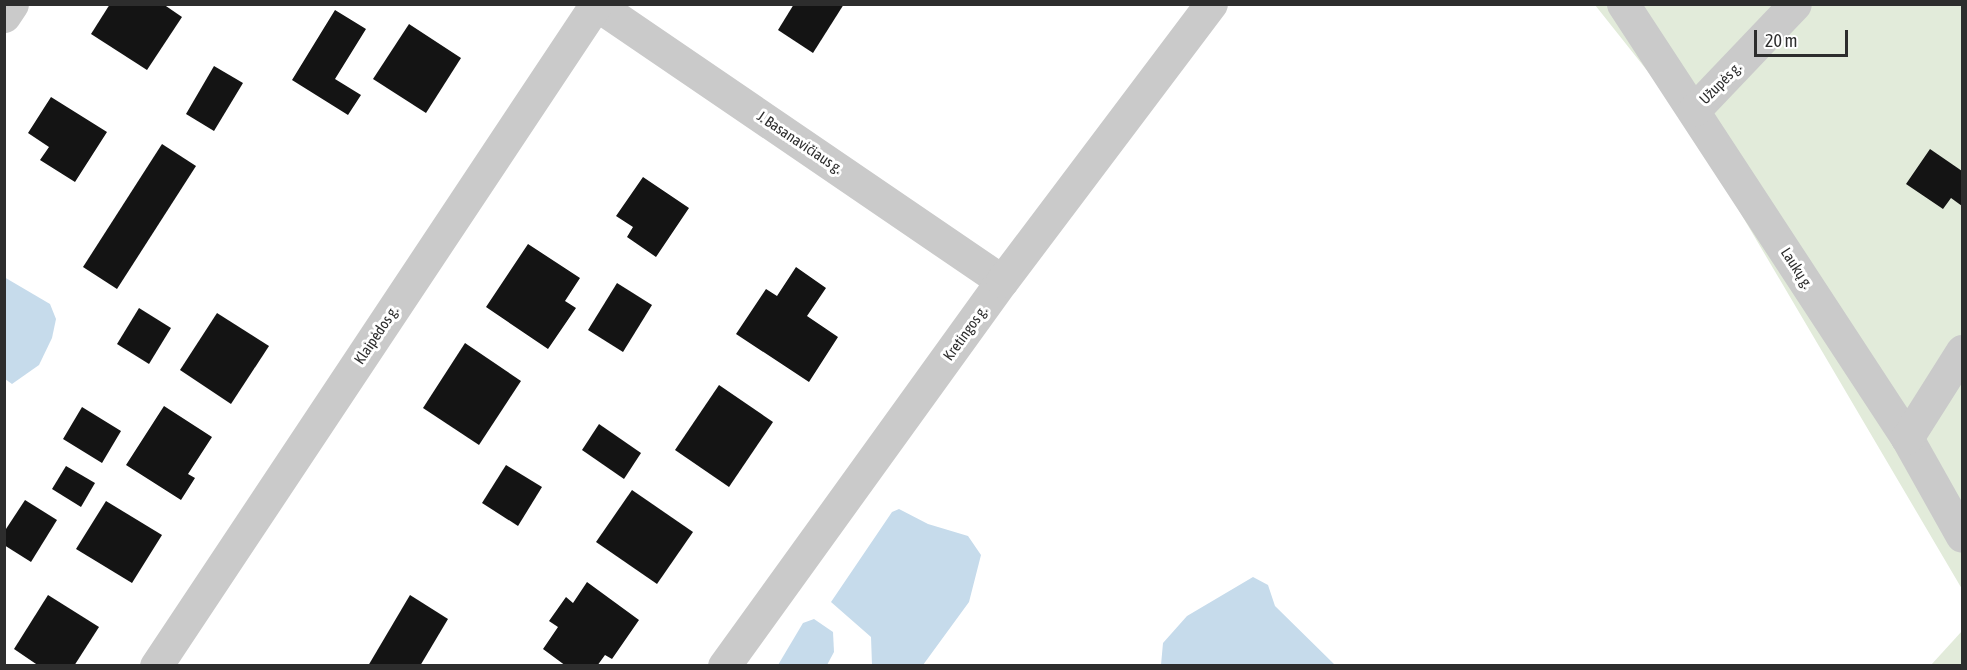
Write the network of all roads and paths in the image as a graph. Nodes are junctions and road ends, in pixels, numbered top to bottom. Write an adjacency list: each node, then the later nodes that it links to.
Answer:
1 (12, 4): 6 (street)
2 (596, 4): 8 (street, J. Basanavičiaus g.); 12 (street, Klaipėdos g.)
3 (1211, 4): 8 (street, Kretingos g.)
4 (1623, 4): 7 (street, Laukų g.)
5 (1795, 4): 7 (street, Užupės g.)
6 (4, 16)
7 (1694, 110): 10 (street, Laukų g.)
8 (1002, 281): 13 (street, Kretingos g.)
9 (1962, 351): 10 (street)
10 (1907, 438): 11 (street, Laukų g.)
11 (1962, 536)
12 (156, 666)
13 (724, 666)

